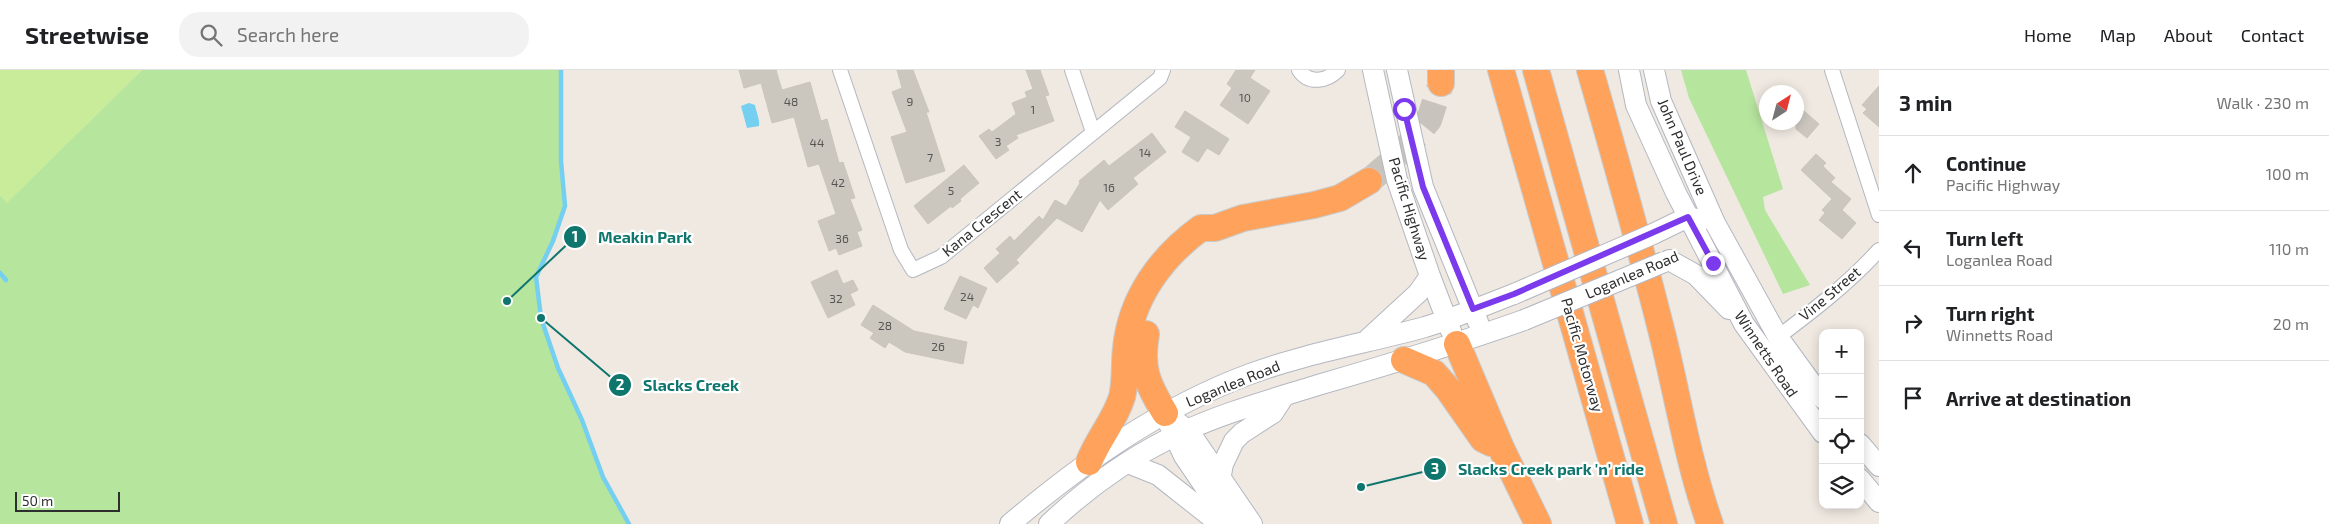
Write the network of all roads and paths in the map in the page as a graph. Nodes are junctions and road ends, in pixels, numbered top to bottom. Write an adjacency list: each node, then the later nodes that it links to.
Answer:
1 (840, 70): 14 (street, Kana Crescent)
2 (1072, 70): 14 (street)
3 (1163, 70): 14 (street, Kana Crescent)
4 (1299, 70): 5 (street)
5 (1338, 70)
6 (1373, 70): 25 (main road, Pacific Highway)
7 (1397, 70): 26 (main road, Pacific Highway)
8 (1501, 70): 52 (highway, Pacific Motorway)
9 (1536, 70): 53 (highway)
10 (1590, 70): 54 (highway)
11 (1629, 70): 19 (main road, John Paul Drive)
12 (1654, 70): 20 (main road, John Paul Drive)
13 (1832, 70): 16 (street)
14 (1093, 132)
15 (1879, 171): 16 (street)
16 (1868, 180): 18 (street)
17 (1369, 181): 21 (highway)
18 (1879, 215)
19 (1688, 217): 20 (main road); 22 (main road, Winnetts Road); 26 (main road, Loganlea Road, bridge)
20 (1715, 223): 22 (main road); 30 (main road, Winnetts Road)
21 (1215, 228): 36 (highway); 40 (highway)
22 (1702, 244): 24 (main road, Loganlea Road); 28 (main road, Winnetts Road)
23 (1879, 250): 30 (street, Vine Street)
24 (1667, 261): 28 (main road); 29 (main road, Loganlea Road, bridge)
25 (1430, 276): 27 (main road, Pacific Highway); 31 (main road)
26 (1473, 309): 27 (main road, Loganlea Road); 29 (main road, Pacific Highway)
27 (1446, 319): 31 (main road, Loganlea Road); 32 (main road, Pacific Highway)
28 (1744, 324): 37 (main road, Winnetts Road)
29 (1482, 334): 32 (main road, Loganlea Road)
30 (1778, 337): 34 (main road, Winnetts Road)
31 (1366, 341): 36 (main road, Loganlea Road)
32 (1457, 344): 33 (main road, Loganlea Road); 39 (highway)
33 (1404, 360): 35 (main road, Loganlea Road); 39 (highway)
34 (1819, 393)
35 (1284, 396): 36 (main road, Loganlea Road); 43 (main road)
36 (1176, 426): 40 (main road, Loganlea Road); 41 (main road, Loganlea Road); 43 (main road); 50 (main road)
37 (1819, 427)
38 (1864, 449): 42 (main road)
39 (1504, 455): 46 (highway)
40 (1089, 462): 47 (main road, Loganlea Road)
41 (1128, 462): 48 (main road, Loganlea Road); 49 (main road)
42 (1879, 466)
43 (1220, 480): 51 (main road)
44 (1864, 484): 45 (main road)
45 (1879, 502)
46 (1535, 517)
47 (1010, 524)
48 (1049, 524)
49 (1220, 524)
50 (1230, 524)
51 (1252, 524)
52 (1630, 524)
53 (1664, 524)
54 (1710, 524)

